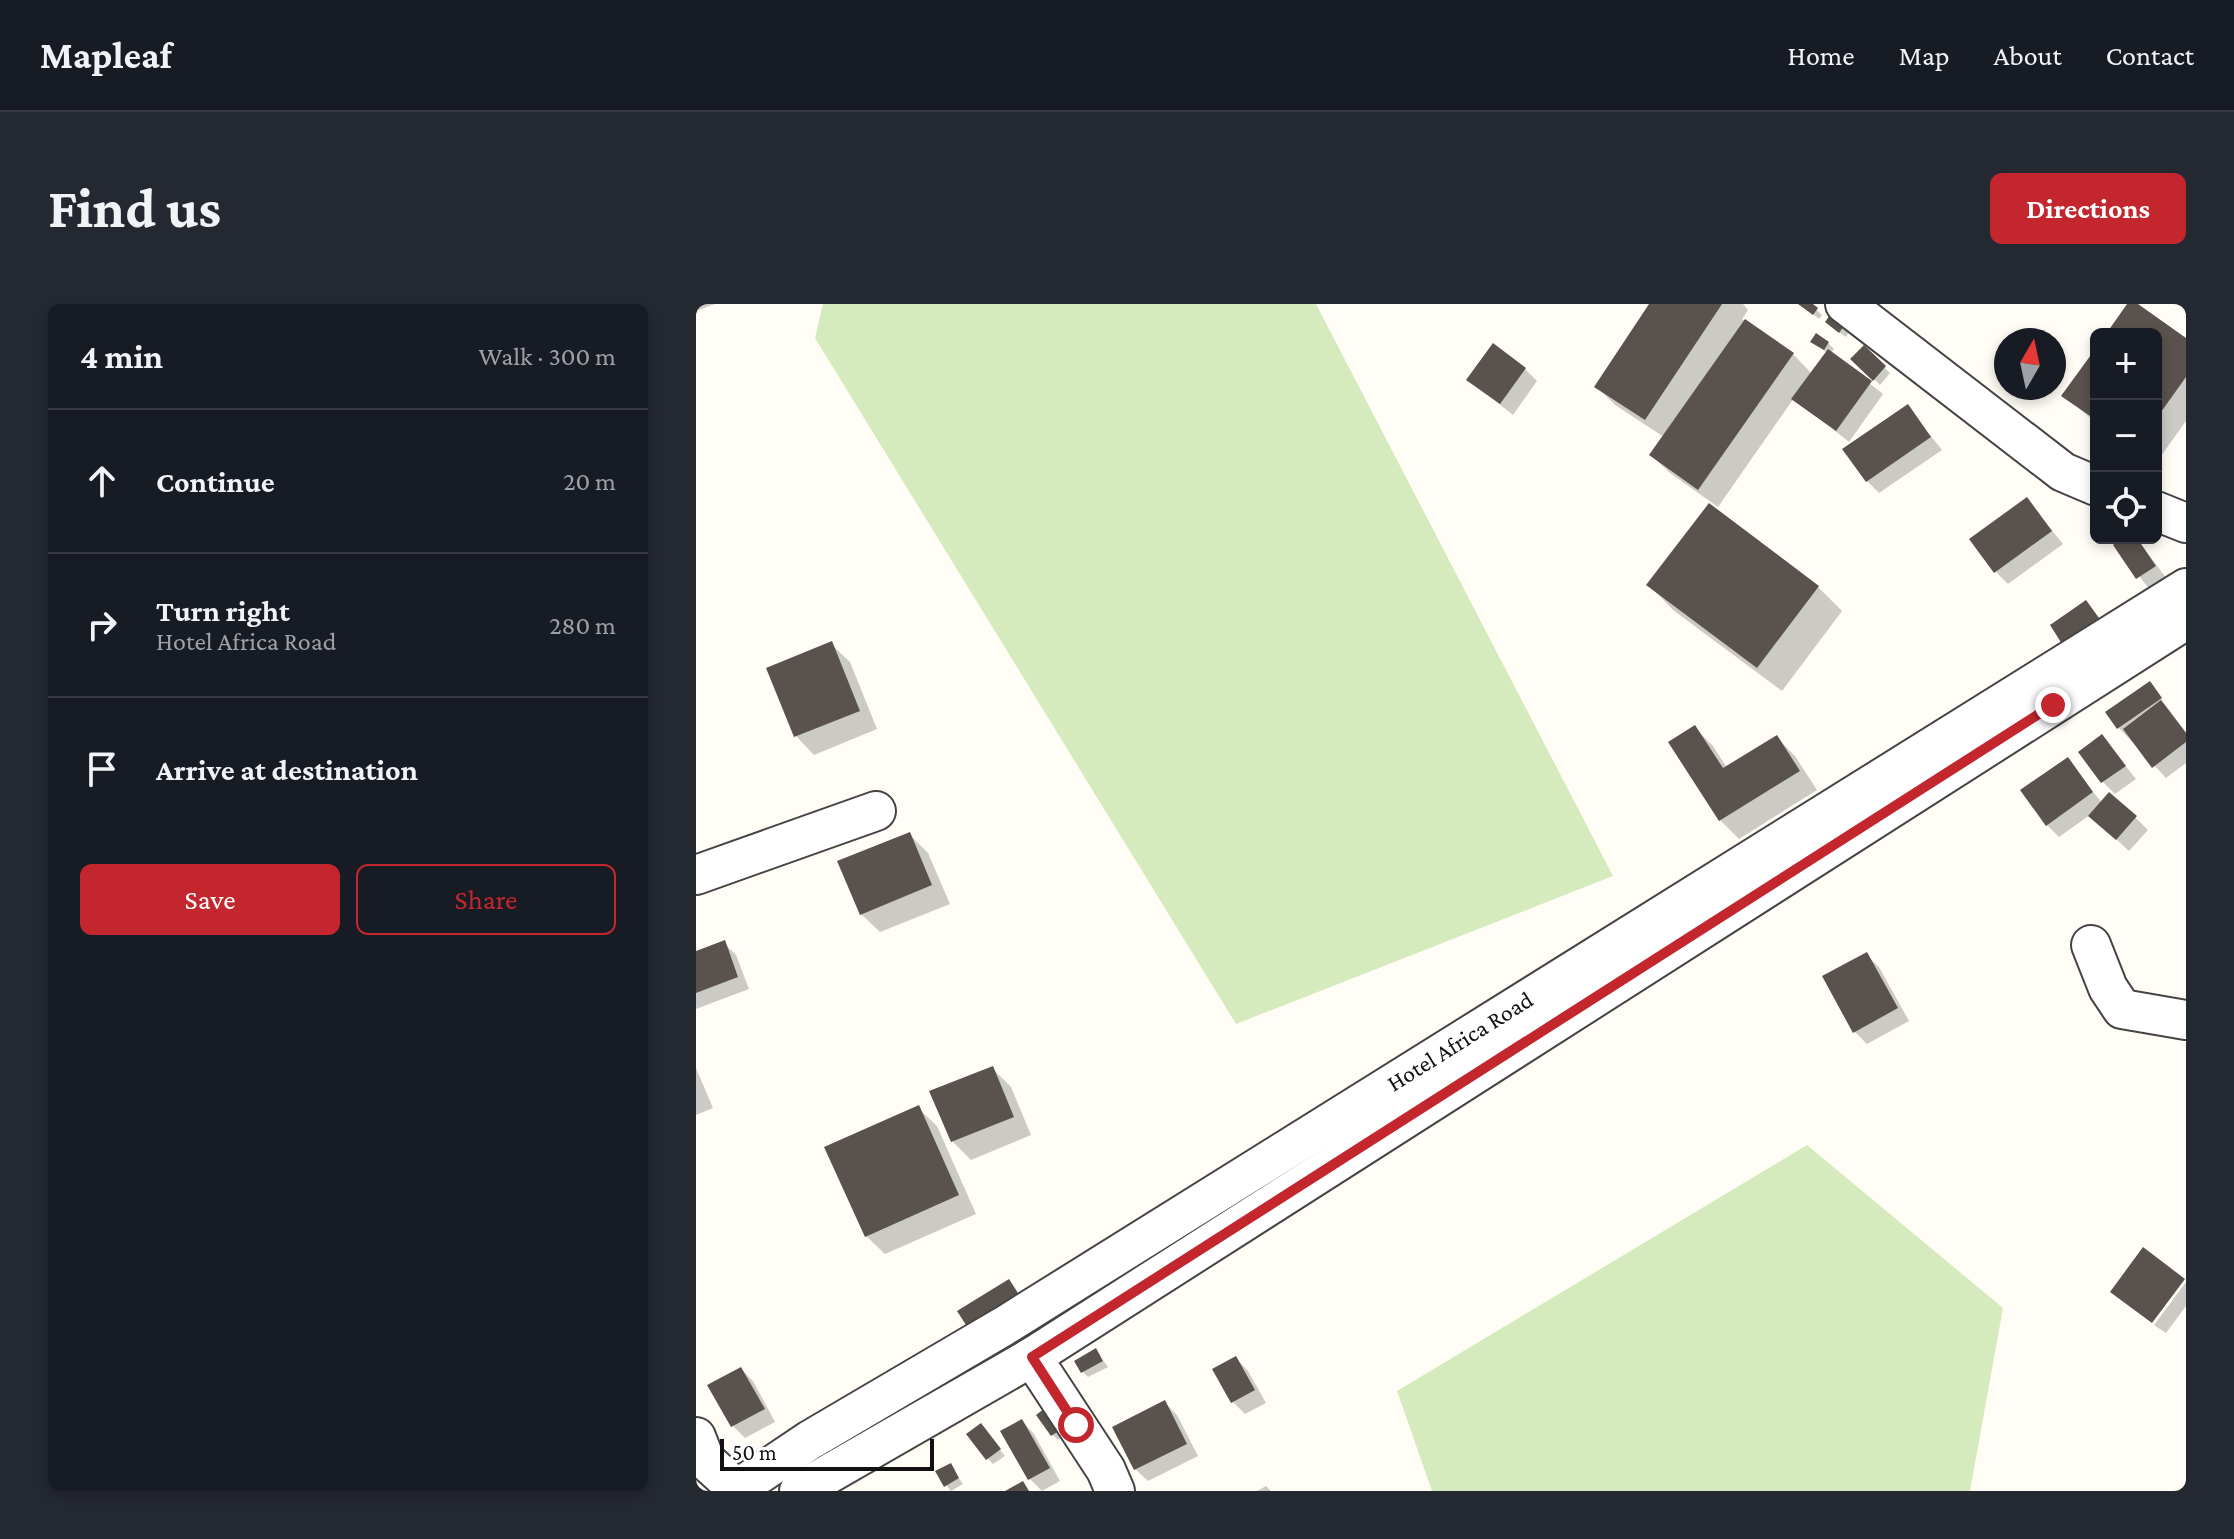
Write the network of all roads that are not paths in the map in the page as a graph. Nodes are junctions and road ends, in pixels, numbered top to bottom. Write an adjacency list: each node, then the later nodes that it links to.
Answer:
1 (1845, 304): 2 (street)
2 (2090, 483)
3 (2162, 513): 4 (street)
4 (2186, 523)
5 (2186, 588): 13 (street, Hotel Africa Road)
6 (2186, 620): 11 (street, Hotel Africa Road)
7 (876, 811): 8 (street)
8 (696, 875)
9 (2091, 945): 10 (street)
10 (2186, 1020)
11 (1032, 1357): 15 (street, Hotel Africa Road); 17 (street)
12 (696, 1437): 16 (street)
13 (810, 1440): 14 (street, Hotel Africa Road); 15 (street)
14 (776, 1479): 16 (street, Hotel Africa Road)
15 (817, 1486)
16 (735, 1490)
17 (1115, 1491)

